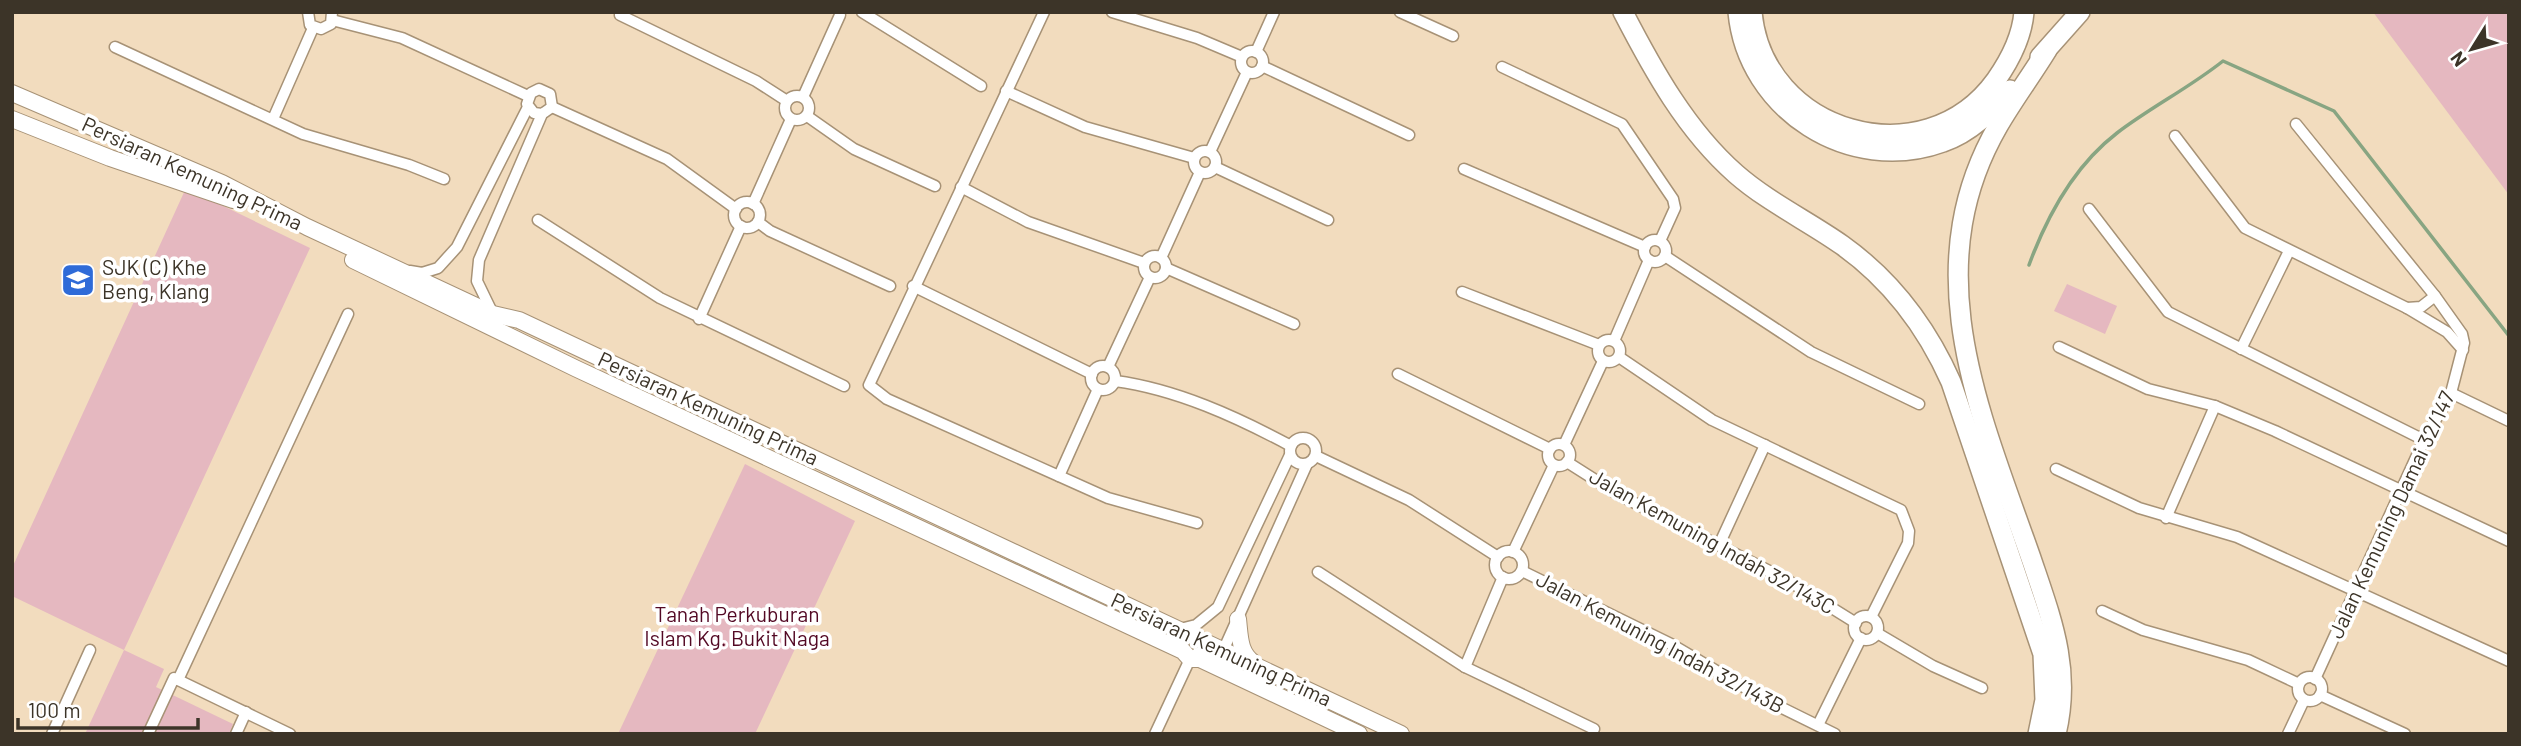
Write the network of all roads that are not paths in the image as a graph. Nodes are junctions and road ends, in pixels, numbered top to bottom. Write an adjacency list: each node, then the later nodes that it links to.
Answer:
1 (855, 12): 13 (street)
2 (862, 12): 25 (street)
3 (1044, 12): 26 (street)
4 (1112, 12): 21 (street)
5 (1274, 12): 20 (street)
6 (1400, 12): 17 (street)
7 (1623, 12): 145 (highway)
8 (1738, 12): 19 (highway)
9 (1752, 12): 10 (highway)
10 (2024, 12)
11 (2080, 12): 19 (highway)
12 (306, 13): 16 (street)
13 (839, 13): 28 (street)
14 (620, 15): 29 (street)
15 (332, 16): 16 (street); 30 (street)
16 (313, 28): 35 (street)
17 (1453, 36)
18 (115, 47): 35 (street)
19 (2048, 50): 146 (highway)
20 (1256, 52): 21 (street); 22 (street)
21 (1242, 57): 24 (street)
22 (1262, 66): 24 (street); 38 (street)
23 (1502, 66): 59 (street)
24 (1247, 72): 41 (street)
25 (981, 86)
26 (1006, 92): 42 (street); 49 (street)
27 (12, 93): 40 (street, Persiaran Kemuning Prima)
28 (803, 97): 29 (street); 33 (street)
29 (787, 101): 36 (street)
30 (528, 102): 31 (street); 32 (street); 53 (street)
31 (552, 107): 32 (street); 51 (street)
32 (542, 114): 57 (street)
33 (807, 116): 36 (street); 48 (street)
34 (12, 119): 43 (street, Persiaran Kemuning Prima)
35 (272, 119): 47 (street)
36 (791, 119): 50 (street)
37 (2296, 124): 71 (street)
38 (1409, 135)
39 (2175, 136): 61 (street)
40 (136, 148): 43 (street); 66 (street, Persiaran Kemuning Prima)
41 (1210, 152): 42 (street); 44 (street)
42 (1194, 158): 46 (street)
43 (130, 164): 124 (street, Persiaran Kemuning Prima)
44 (1215, 167): 46 (street); 55 (street)
45 (1464, 169): 60 (street)
46 (1200, 172): 65 (street)
47 (444, 179)
48 (935, 186)
49 (961, 187): 64 (street); 69 (street)
50 (753, 204): 51 (street); 56 (street)
51 (736, 209): 58 (street)
52 (2089, 209): 80 (street)
53 (474, 215): 57 (street); 66 (street)
54 (538, 220): 75 (street)
55 (1328, 220)
56 (758, 222): 58 (street); 68 (street)
57 (494, 225): 74 (street)
58 (741, 226): 75 (street)
59 (1660, 241): 60 (street); 62 (street)
60 (1645, 247): 63 (street)
61 (2289, 251): 72 (street); 80 (street)
62 (1665, 256): 63 (street); 91 (street)
63 (1649, 260): 77 (street)
64 (1144, 263): 65 (street); 67 (street)
65 (1163, 263): 67 (street); 76 (street)
66 (392, 267): 74 (street, Persiaran Kemuning Prima)
67 (1150, 277): 84 (street)
68 (890, 286)
69 (914, 286): 85 (street); 103 (street)
70 (1462, 292): 78 (street)
71 (2435, 296): 72 (street); 81 (street)
72 (2407, 308): 81 (street)
73 (348, 314): 129 (street)
74 (493, 314): 118 (street, Persiaran Kemuning Prima)
75 (699, 319): 88 (street)
76 (1294, 324)
77 (1614, 341): 78 (street); 82 (street)
78 (1599, 345): 83 (street)
79 (2059, 347): 92 (street)
80 (2241, 349): 94 (street)
81 (2463, 350): 90 (street, Jalan Kemuning Damai 32/147)
82 (1619, 357): 83 (street); 96 (street)
83 (1603, 361): 95 (street)
84 (1108, 367): 85 (street); 87 (street)
85 (1092, 374): 89 (street)
86 (1398, 374): 97 (street)
87 (1115, 380): 89 (street); 98 (street)
88 (844, 386)
89 (1098, 389): 103 (street)
90 (2451, 393): 93 (street); 94 (street, Jalan Kemuning Damai 32/147)
91 (1919, 404)
92 (2215, 406): 104 (street); 105 (street)
93 (2509, 421)
94 (2424, 440): 104 (street, Jalan Kemuning Damai 32/147)
95 (1564, 445): 97 (street); 100 (street)
96 (1765, 446): 108 (street); 116 (street)
97 (1550, 449): 101 (street)
98 (1291, 450): 99 (street); 99 (street); 118 (street)
99 (1311, 460): 110 (street); 117 (street)
100 (1567, 462): 101 (street); 108 (street, Jalan Kemuning Indah 32/143C)
101 (1554, 465): 109 (street)
102 (2056, 469): 105 (street)
103 (1059, 476): 106 (street)
104 (2402, 492): 107 (street); 114 (street, Jalan Kemuning Damai 32/147)
105 (2166, 518): 114 (street)
106 (1197, 523)
107 (2509, 541)
108 (1719, 545): 119 (street, Jalan Kemuning Indah 32/143C)
109 (1513, 552): 110 (street); 111 (street)
110 (1498, 557): 113 (street)
111 (1522, 570): 113 (street); 135 (street, Jalan Kemuning Indah 32/143B)
112 (1318, 572): 126 (street)
113 (1503, 578): 126 (street)
114 (2355, 590): 125 (street); 128 (street, Jalan Kemuning Damai 32/147)
115 (2102, 611): 130 (street)
116 (1871, 617): 119 (street); 120 (street)
117 (1238, 619): 123 (street); 127 (street)
118 (1158, 620): 123 (street, Persiaran Kemuning Prima)
119 (1856, 622): 121 (street)
120 (1877, 633): 121 (street); 131 (street)
121 (1861, 638): 135 (street)
122 (90, 650): 137 (street)
123 (1223, 651): 124 (street); 127 (street, Persiaran Kemuning Prima)
124 (1186, 655): 141 (street); 142 (street, Persiaran Kemuning Prima)
125 (2509, 661)
126 (1465, 667): 136 (street)
127 (1262, 669): 143 (street, Persiaran Kemuning Prima)
128 (2315, 678): 130 (street); 132 (street)
129 (178, 680): 134 (street); 138 (street)
130 (2299, 684): 133 (street)
131 (1982, 688)
132 (2320, 695): 133 (street); 148 (street)
133 (2304, 700): 147 (street)
134 (246, 712): 139 (street); 140 (street)
135 (1818, 725): 144 (street, Jalan Kemuning Indah 32/143B)
136 (1594, 729)
137 (52, 734)
138 (148, 734)
139 (236, 734)
140 (290, 734)
141 (1155, 734)
142 (1359, 734)
143 (1401, 734)
144 (1835, 734)
145 (2038, 734)
146 (2056, 734)
147 (2288, 734)
148 (2405, 734)

